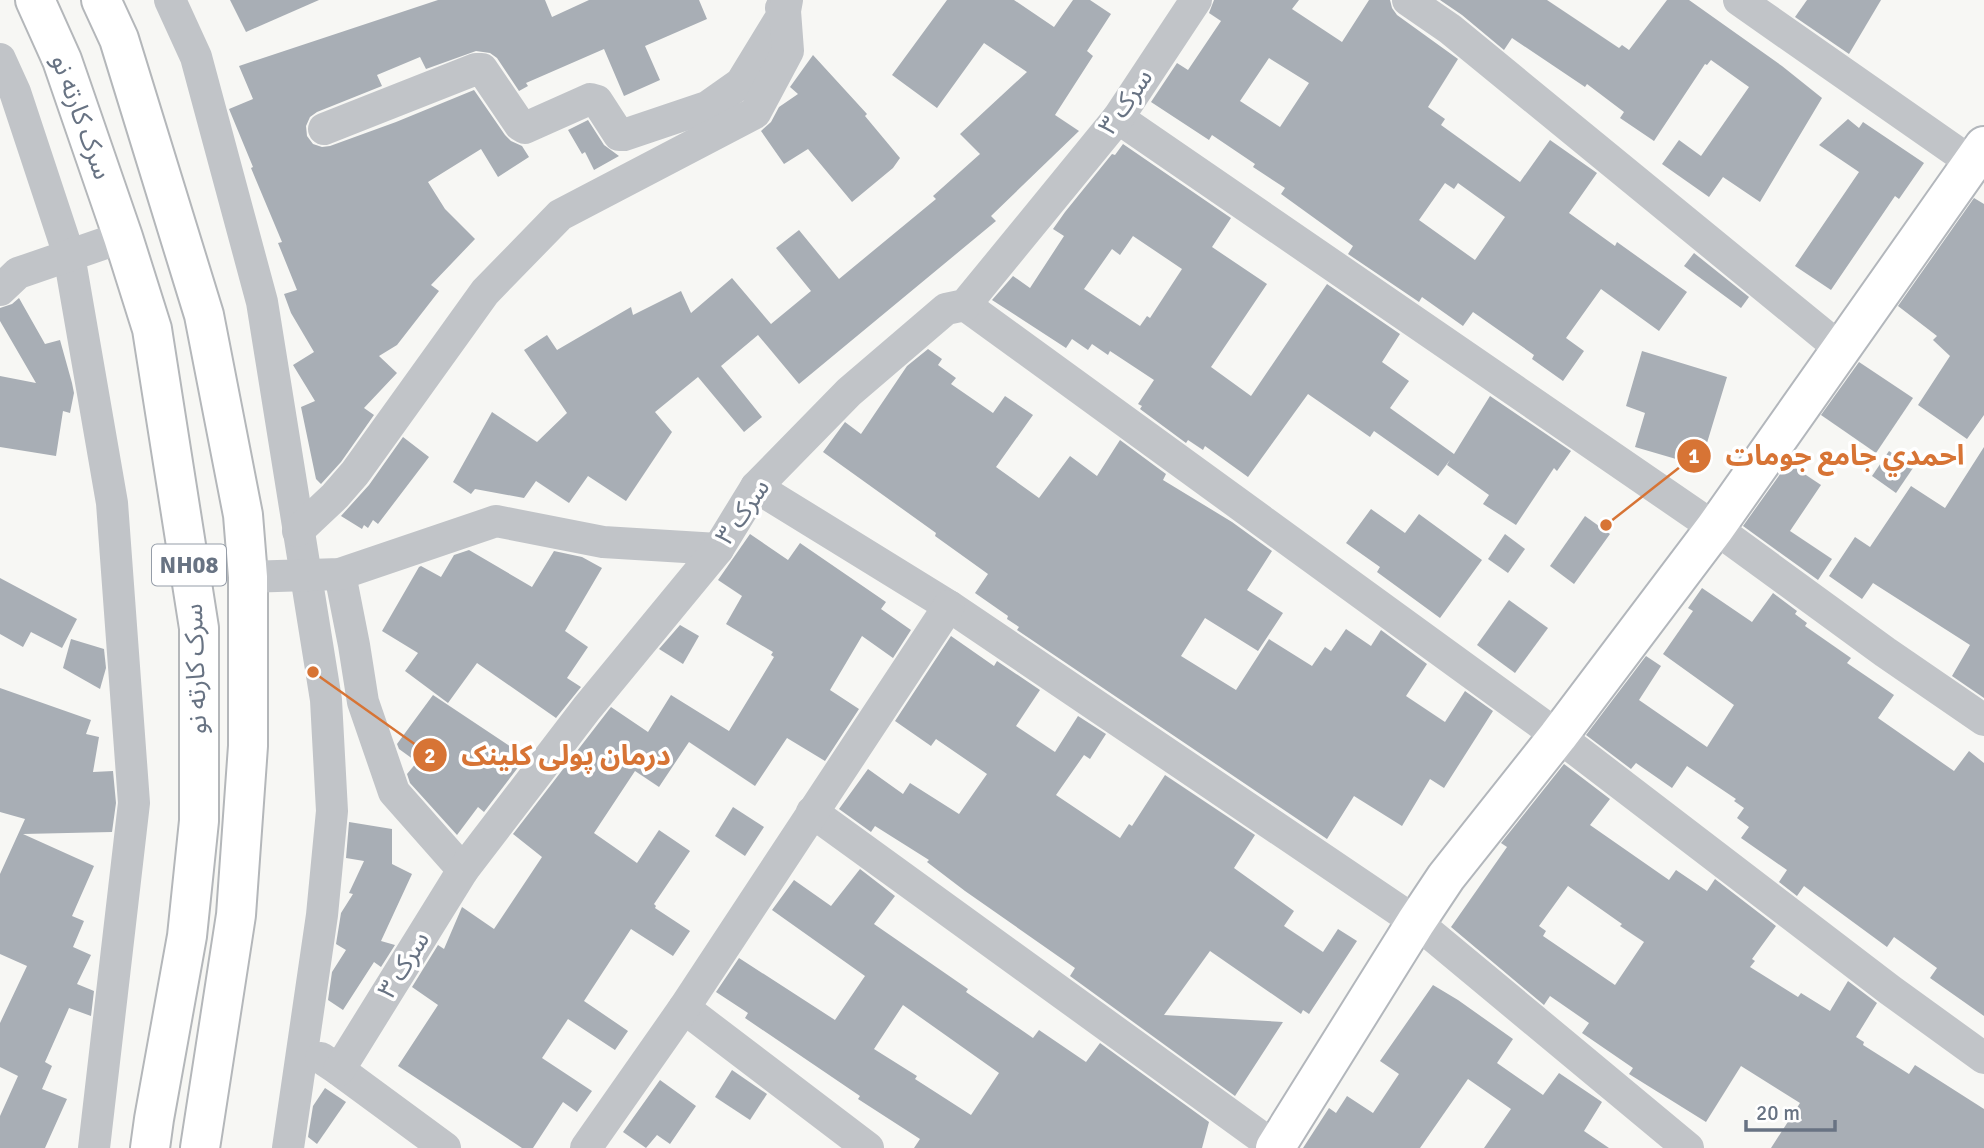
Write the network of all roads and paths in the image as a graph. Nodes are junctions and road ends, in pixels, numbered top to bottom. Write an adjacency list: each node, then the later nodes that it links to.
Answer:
1 (35, 0): 10 (main road, سرک کارته نو / NH08)
2 (101, 0): 8 (main road, سرک کارته نو / NH08)
3 (170, 0): 23 (street)
4 (1196, 0): 11 (street, سرک ۳)
5 (1408, 0): 20 (street)
6 (1739, 0): 13 (street)
7 (780, 4): 12 (street); 23 (street)
8 (119, 39): 10 (main road); 18 (main road, سرک کارته نو / NH08)
9 (0, 59): 15 (street)
10 (62, 60): 14 (main road, سرک کارته نو / NH08)
11 (1118, 118): 17 (street, سرک ۳); 22 (street)
12 (324, 129)
13 (1977, 154): 20 (main road)
14 (123, 237): 15 (street); 19 (main road, سرک کارته نو / NH08)
15 (69, 255): 16 (street); 38 (street)
16 (0, 290)
17 (965, 305): 21 (street, سرک ۳); 30 (street)
18 (204, 315): 19 (main road); 27 (main road, سرک کارته نو / NH08)
19 (152, 329): 39 (main road, سرک کارته نو / NH08)
20 (1842, 350): 22 (main road)
21 (756, 487): 24 (street, سرک ۳); 28 (street)
22 (1715, 528): 29 (street); 30 (main road)
23 (298, 531): 26 (street)
24 (718, 550): 25 (street); 32 (street, سرک ۳)
25 (340, 574): 26 (street); 32 (street)
26 (306, 576): 27 (street); 35 (street)
27 (248, 578): 40 (main road, سرک کارته نو / NH08)
28 (949, 606): 31 (street); 33 (street)
29 (1984, 720)
30 (1558, 736): 33 (main road); 36 (street)
31 (813, 812): 34 (street); 45 (street)
32 (463, 870): 37 (street, سرک ۳)
33 (1416, 922): 45 (main road); 46 (street)
34 (684, 1008): 43 (street); 44 (street)
35 (303, 1047): 37 (street); 41 (street)
36 (1984, 1058)
37 (339, 1070): 42 (street)
38 (94, 1148)
39 (150, 1148)
40 (200, 1148)
41 (288, 1148)
42 (445, 1148)
43 (586, 1148)
44 (868, 1148)
45 (1275, 1148)
46 (1688, 1148)

